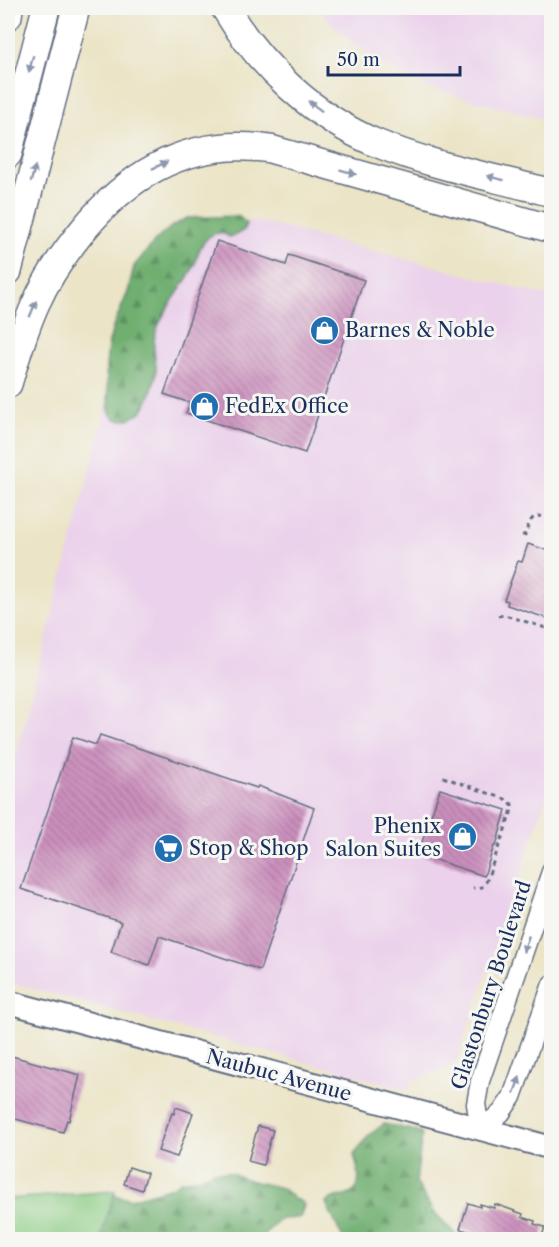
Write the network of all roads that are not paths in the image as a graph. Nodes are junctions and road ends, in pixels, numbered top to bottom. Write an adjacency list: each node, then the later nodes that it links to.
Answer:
1 (9, 8): 5 (highway)
2 (46, 8): 6 (highway, one-way to 6)
3 (76, 8): 9 (highway, one-way to 3)
4 (225, 8): 7 (highway, one-way to 4)
5 (8, 16)
6 (8, 154)
7 (552, 193)
8 (552, 229): 10 (highway, one-way to 8)
9 (8, 271)
10 (8, 384)
11 (552, 869): 14 (street, Glastonbury Boulevard, one-way to 14)
12 (552, 984): 14 (street, one-way to 12)
13 (8, 1002): 14 (main road, Naubuc Avenue)
14 (480, 1129): 15 (main road, Naubuc Avenue)
15 (552, 1148)

